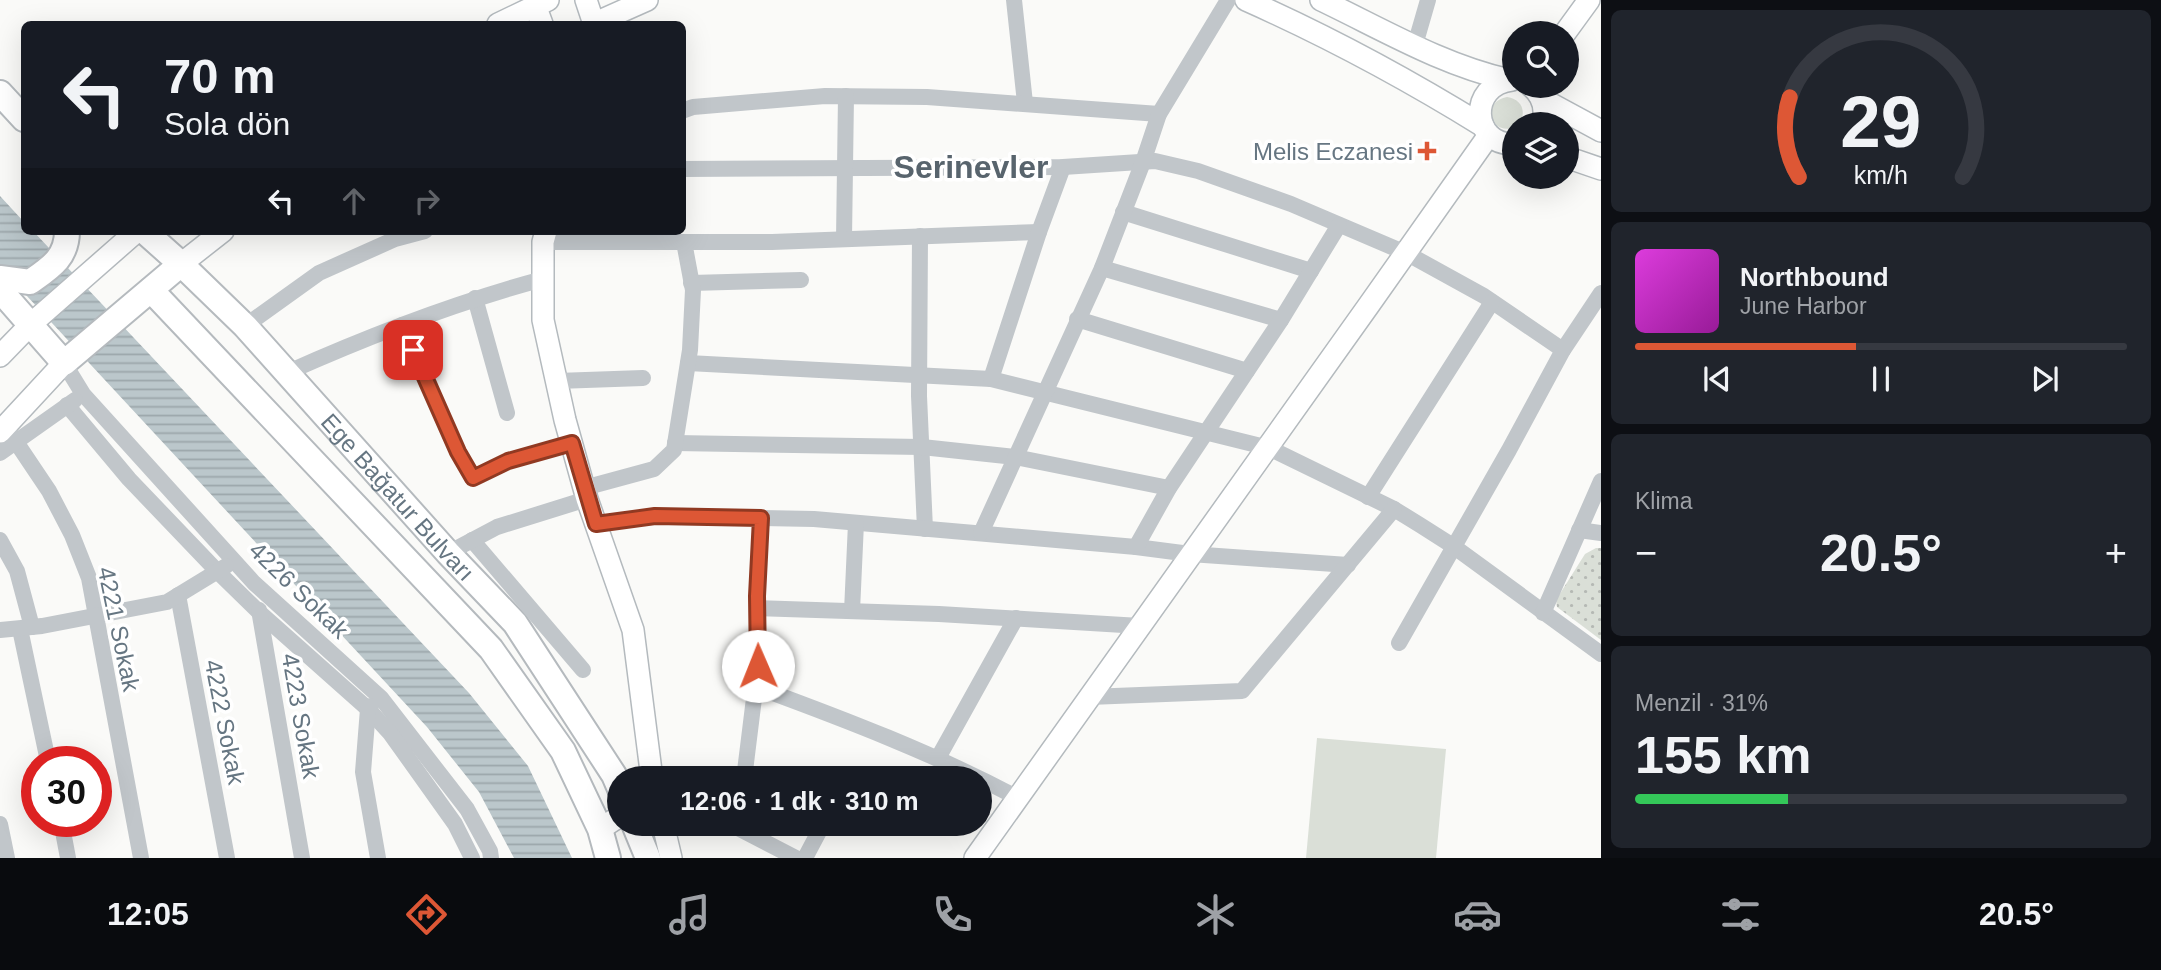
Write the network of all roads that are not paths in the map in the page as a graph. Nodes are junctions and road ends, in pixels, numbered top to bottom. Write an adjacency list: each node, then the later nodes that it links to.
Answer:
1 (586, 0): 11 (main road)
2 (647, 0): 12 (main road)
3 (1014, 0): 20 (street)
4 (1228, 0): 22 (street)
5 (1245, 0): 24 (main road)
6 (1321, 0): 14 (main road)
7 (1428, 0): 14 (street)
8 (1589, 0): 13 (main road)
9 (540, 7): 10 (main road)
10 (505, 21)
11 (592, 21)
12 (600, 21)
13 (1574, 21)
14 (1415, 45): 15 (main road)
15 (1502, 78)
16 (1502, 82): 24 (main road)
17 (0, 93): 23 (main road)
18 (846, 96): 20 (street); 21 (street); 29 (street)
19 (1546, 98): 25 (main road)
20 (1025, 103): 22 (street)
21 (686, 110)
22 (1159, 114): 28 (street)
23 (21, 116)
24 (1486, 130): 26 (main road); 45 (main road)
25 (1601, 131)
26 (1502, 142)
27 (1579, 161): 32 (main road)
28 (1143, 162): 30 (street); 33 (street); 34 (street)
29 (845, 167): 30 (street); 31 (street); 43 (street)
30 (1063, 167): 35 (street)
31 (686, 169)
32 (1601, 169)
33 (1123, 212): 47 (street); 48 (street)
34 (1339, 225): 45 (street); 48 (street)
35 (1039, 232): 40 (street); 70 (street)
36 (132, 235): 59 (main road)
37 (148, 235): 46 (main road, Ege Bağatur Bulvarı)
38 (218, 235): 46 (main road)
39 (410, 235): 61 (street)
40 (920, 236): 43 (street); 68 (street)
41 (67, 237): 51 (main road)
42 (545, 237): 44 (street); 49 (main road)
43 (844, 239): 44 (street)
44 (684, 242): 52 (street)
45 (1406, 253): 55 (street); 81 (main road)
46 (181, 264): 53 (main road); 61 (main road, Ege Bağatur Bulvarı)
47 (1102, 268): 57 (street); 58 (street)
48 (1311, 271): 58 (street)
49 (543, 279): 54 (street); 71 (main road)
50 (801, 280): 52 (street)
51 (1, 283): 59 (main road)
52 (691, 283): 65 (street)
53 (151, 290): 64 (main road); 129 (main road, Ege Bağatur Bulvarı)
54 (475, 298): 60 (street); 75 (street)
55 (1492, 302): 62 (street); 87 (street)
56 (1598, 304): 62 (street)
57 (1077, 319): 66 (street); 72 (street)
58 (1281, 320): 66 (street)
59 (34, 322): 63 (main road); 64 (main road)
60 (402, 324): 67 (street); 78 (street)
61 (245, 326): 67 (main road, Ege Bağatur Bulvarı)
62 (1563, 350): 98 (street)
63 (0, 356)
64 (64, 363): 73 (street, 4226 Sokak); 76 (main road)
65 (688, 363): 68 (street); 79 (street)
66 (1247, 371): 77 (street)
67 (286, 373): 100 (main road, Ege Bağatur Bulvarı)
68 (919, 377): 70 (street); 80 (street)
69 (643, 378): 71 (street)
70 (991, 379): 72 (street)
71 (557, 381): 78 (main road)
72 (1044, 392): 77 (street); 83 (street)
73 (83, 394): 74 (street); 102 (street, 4226 Sokak)
74 (66, 405): 76 (street); 104 (street)
75 (507, 413)
76 (7, 433): 82 (street); 111 (street, 4221 Sokak)
77 (1206, 434): 81 (street); 85 (street)
78 (572, 443): 86 (main road)
79 (675, 443): 80 (street); 86 (street)
80 (922, 447): 83 (street); 92 (street)
81 (1269, 448): 87 (street); 101 (main road)
82 (0, 453)
83 (1014, 457): 85 (street); 94 (street)
84 (1601, 481): 93 (street)
85 (1169, 488): 99 (street)
86 (585, 493): 91 (main road); 97 (street)
87 (1368, 497): 88 (street)
88 (1394, 509): 98 (street); 103 (street)
89 (761, 518): 90 (street); 91 (street); 107 (street)
90 (856, 523): 92 (street); 108 (street)
91 (596, 524): 126 (main road)
92 (925, 529): 94 (street)
93 (1579, 530): 95 (street); 110 (street)
94 (981, 533): 99 (street)
95 (1601, 533)
96 (0, 540): 114 (street)
97 (472, 540): 100 (street); 118 (street)
98 (1453, 546): 110 (street); 116 (street)
99 (1136, 547): 101 (street)
100 (447, 553): 125 (main road, Ege Bağatur Bulvarı)
101 (1190, 554): 103 (street); 113 (main road)
102 (234, 561): 104 (street); 105 (street, 4226 Sokak)
103 (1348, 565): 120 (street)
104 (217, 571): 106 (street); 109 (street)
105 (254, 583): 109 (street, 4223 Sokak); 121 (street, 4226 Sokak)
106 (178, 595): 111 (street); 142 (street, 4222 Sokak)
107 (757, 608): 108 (street); 119 (street)
108 (852, 611): 112 (street)
109 (260, 613): 122 (street); 143 (street, 4223 Sokak)
110 (1543, 613): 117 (street)
111 (97, 616): 114 (street); 141 (street, 4221 Sokak)
112 (1016, 618): 113 (street); 124 (street)
113 (1140, 626): 120 (main road)
114 (26, 628): 115 (street); 123 (street)
115 (0, 630)
116 (1399, 643)
117 (1601, 654)
118 (583, 670)
119 (754, 686): 124 (street); 127 (street)
120 (1089, 697): 128 (main road)
121 (381, 698): 122 (street); 146 (street, 4226 Sokak)
122 (368, 709): 144 (street); 145 (street)
123 (46, 746)
124 (938, 758): 128 (street)
125 (608, 766)
126 (650, 766)
127 (745, 766)
128 (1018, 798): 130 (main road)
129 (607, 818)
130 (992, 822)
131 (0, 824): 139 (street)
132 (609, 836): 147 (main road, Ege Bağatur Bulvarı)
133 (639, 836): 148 (main road)
134 (666, 836): 149 (main road)
135 (754, 836): 150 (street)
136 (817, 836): 151 (street)
137 (984, 836): 152 (main road)
138 (64, 837): 140 (street)
139 (7, 858)
140 (68, 858)
141 (141, 858)
142 (227, 858)
143 (302, 858)
144 (378, 858)
145 (472, 858)
146 (491, 858)
147 (608, 858)
148 (648, 858)
149 (671, 858)
150 (796, 858)
151 (806, 858)
152 (975, 858)

